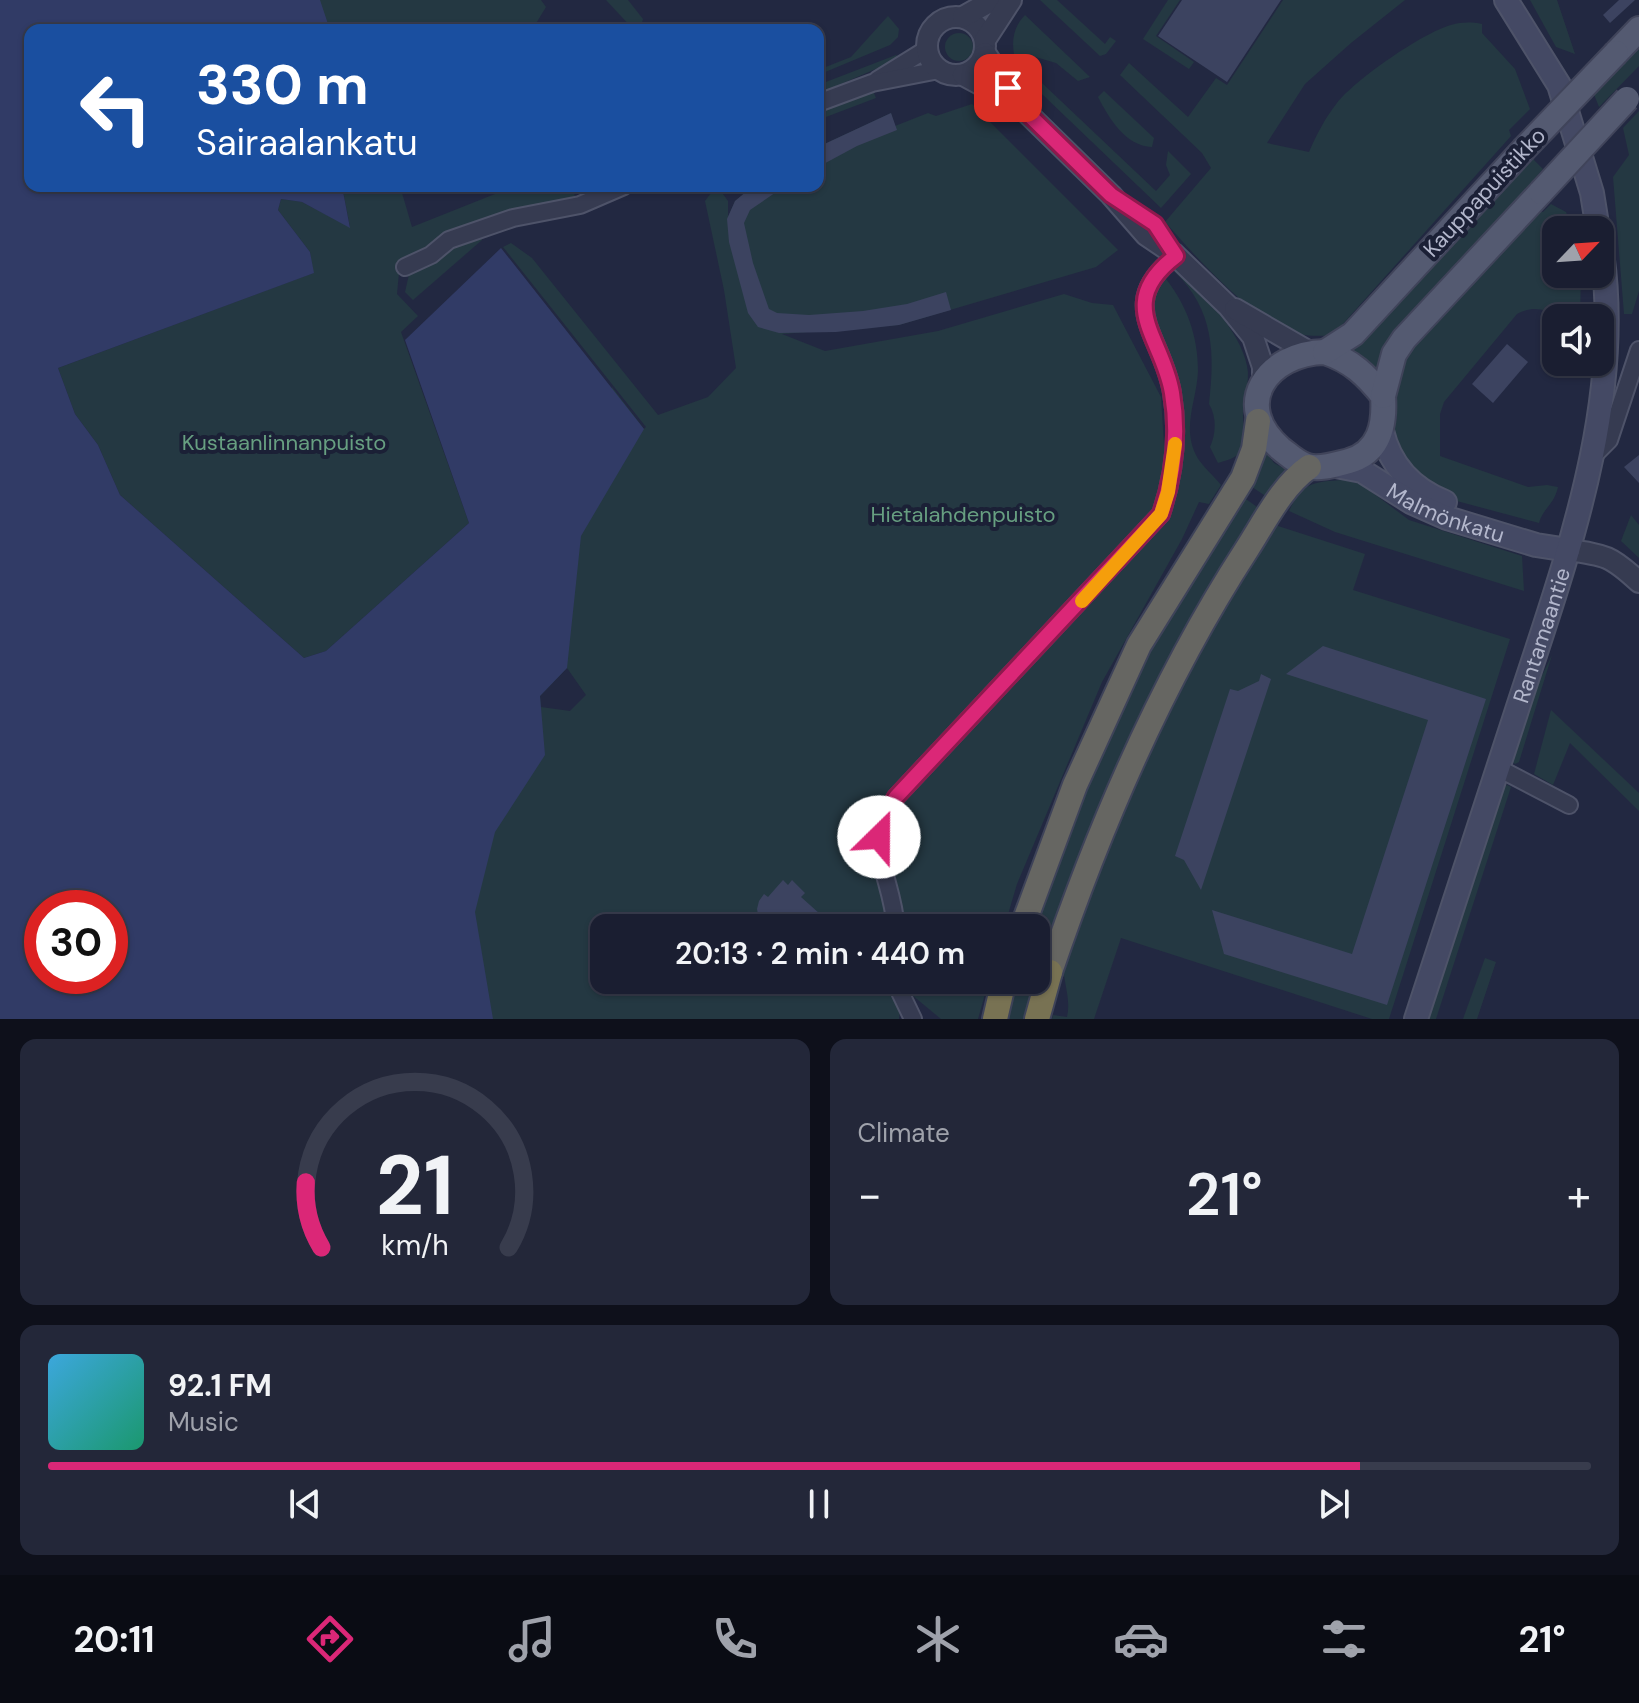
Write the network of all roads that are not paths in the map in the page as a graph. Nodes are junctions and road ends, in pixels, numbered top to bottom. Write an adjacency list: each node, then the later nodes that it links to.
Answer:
1 (993, 0): 4 (street)
2 (1011, 0): 6 (street)
3 (1506, 0): 15 (main road)
4 (963, 17): 6 (street); 7 (street)
5 (1639, 29): 21 (main road, Kauppapuistikko, bridge)
6 (985, 46): 9 (street); 13 (street)
7 (927, 49): 8 (street); 10 (street)
8 (939, 70): 9 (street); 10 (street)
9 (963, 75): 13 (street)
10 (872, 83): 12 (street)
11 (1633, 93): 23 (main road, Kauppapuistikko, bridge)
12 (824, 101)
13 (1021, 107): 16 (street)
14 (610, 192): 17 (street)
15 (1596, 216)
16 (1175, 255): 19 (street); 32 (street)
17 (405, 267)
18 (1605, 288): 26 (main road, Rantamaantie)
19 (1228, 306): 21 (street); 22 (street)
20 (1639, 350): 26 (street)
21 (1318, 352): 22 (main road); 23 (main road)
22 (1263, 379): 24 (main road)
23 (1383, 396): 25 (main road)
24 (1258, 421): 27 (main road); 33 (highway)
25 (1382, 431): 27 (main road); 28 (main road, Malmönkatu)
26 (1592, 457): 28 (main road, Rantamaantie)
27 (1310, 471): 28 (main road, Malmönkatu); 38 (highway)
28 (1568, 550): 29 (street, Malmönkatu); 30 (main road, Rantamaantie)
29 (1639, 582)
30 (1498, 768): 31 (street); 39 (main road, Rantamaantie)
31 (1569, 805)
32 (894, 914)
33 (1027, 914)
34 (901, 994): 36 (street)
35 (1001, 994): 37 (highway)
36 (913, 1019)
37 (995, 1019)
38 (1037, 1019)
39 (1416, 1019)

